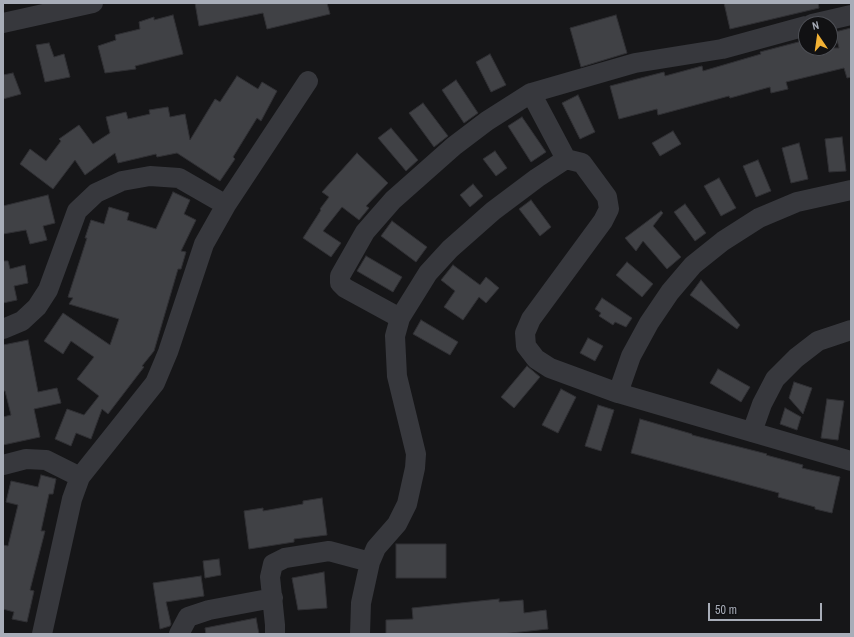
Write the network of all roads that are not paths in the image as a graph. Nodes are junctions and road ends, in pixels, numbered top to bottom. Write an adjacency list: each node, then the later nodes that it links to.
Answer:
1 (93, 3): 4 (street)
2 (851, 15): 3 (street)
3 (838, 18)
4 (3, 24)
5 (798, 28): 7 (street)
6 (308, 81): 10 (street)
7 (532, 93): 8 (street); 11 (street)
8 (566, 159): 11 (street); 14 (street)
9 (851, 190): 14 (street)
10 (226, 205): 12 (street); 18 (street)
11 (400, 318): 19 (street)
12 (3, 330)
13 (851, 330): 15 (street)
14 (618, 393): 15 (street)
15 (752, 432): 16 (street)
16 (851, 461)
17 (3, 465): 18 (street)
18 (80, 477): 21 (street)
19 (370, 562): 20 (street); 24 (street)
20 (273, 598): 22 (street); 23 (street)
21 (42, 634)
22 (179, 634)
23 (274, 634)
24 (360, 634)

